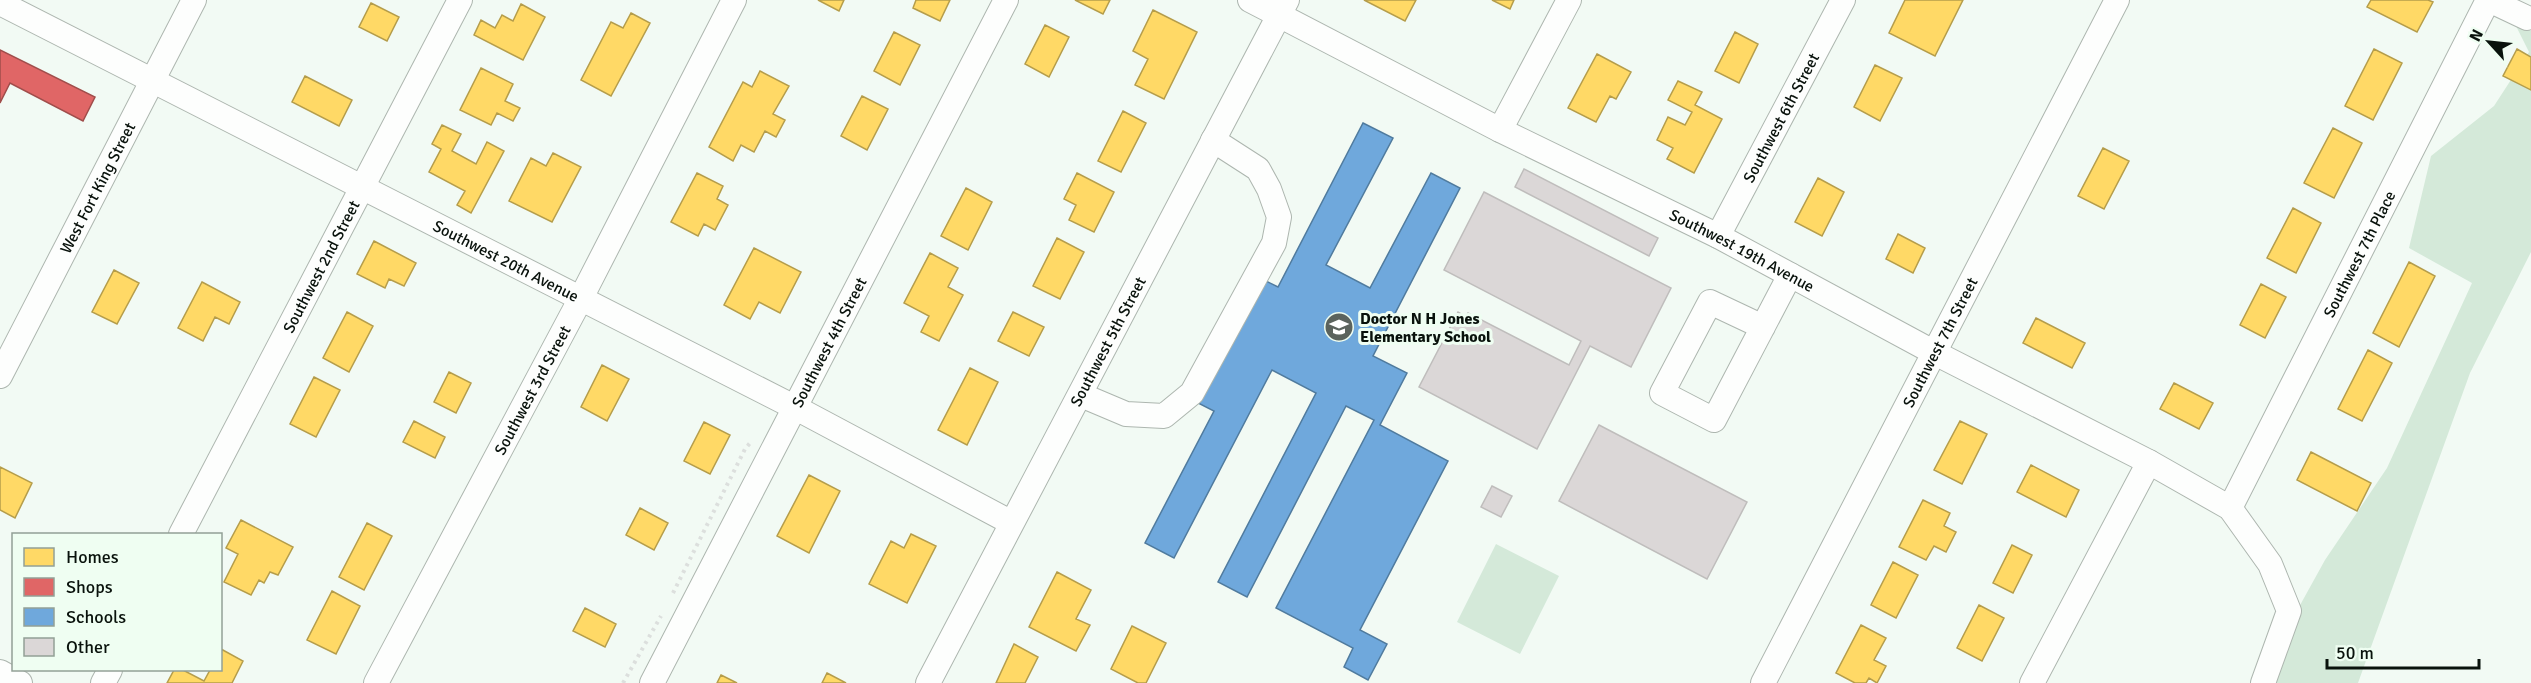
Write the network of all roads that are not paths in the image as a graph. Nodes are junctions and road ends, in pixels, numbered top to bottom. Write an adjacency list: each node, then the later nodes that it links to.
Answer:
1 (194, 0): 13 (street, West Fort King Street)
2 (460, 0): 16 (street, Southwest 2nd Street)
3 (734, 0): 19 (street, Southwest 3rd Street)
4 (1006, 0): 24 (street, Southwest 4th Street)
5 (1250, 0): 11 (street, Southwest 19th Avenue)
6 (1569, 0): 14 (street)
7 (1843, 0): 17 (street, Southwest 6th Street)
8 (2116, 0): 21 (street, Southwest 7th Street)
9 (2489, 0): 12 (street); 26 (street, Southwest 7th Place)
10 (0, 3): 13 (street, Southwest 20th Avenue)
11 (1283, 8): 14 (street, Southwest 19th Avenue); 15 (street, Southwest 5th Street)
12 (2527, 18)
13 (152, 80): 16 (street, Southwest 20th Avenue); 22 (street, West Fort King Street)
14 (1500, 130): 17 (street, Southwest 19th Avenue)
15 (1213, 140): 23 (street, Southwest 5th Street); 23 (street)
16 (363, 188): 19 (street, Southwest 20th Avenue); 28 (street, Southwest 2nd Street)
17 (1718, 236): 18 (street, Southwest 19th Avenue)
18 (1790, 275): 20 (street); 21 (street, Southwest 19th Avenue)
19 (580, 298): 24 (street, Southwest 20th Avenue); 31 (street, Southwest 3rd Street)
20 (1763, 327): 20 (street)
21 (1935, 353): 25 (street, Southwest 19th Avenue); 34 (street, Southwest 7th Street)
22 (0, 376)
23 (1080, 395): 27 (street, Southwest 5th Street)
24 (796, 408): 27 (street, Southwest 20th Avenue); 32 (street, Southwest 4th Street)
25 (2149, 462): 26 (street, Southwest 19th Avenue); 35 (street)
26 (2230, 508): 36 (street)
27 (1010, 522): 33 (street, Southwest 5th Street)
28 (182, 533)
29 (0, 672): 30 (street)
30 (20, 683)
31 (375, 683)
32 (652, 683)
33 (928, 683)
34 (1763, 683)
35 (2032, 683)
36 (2263, 683)

